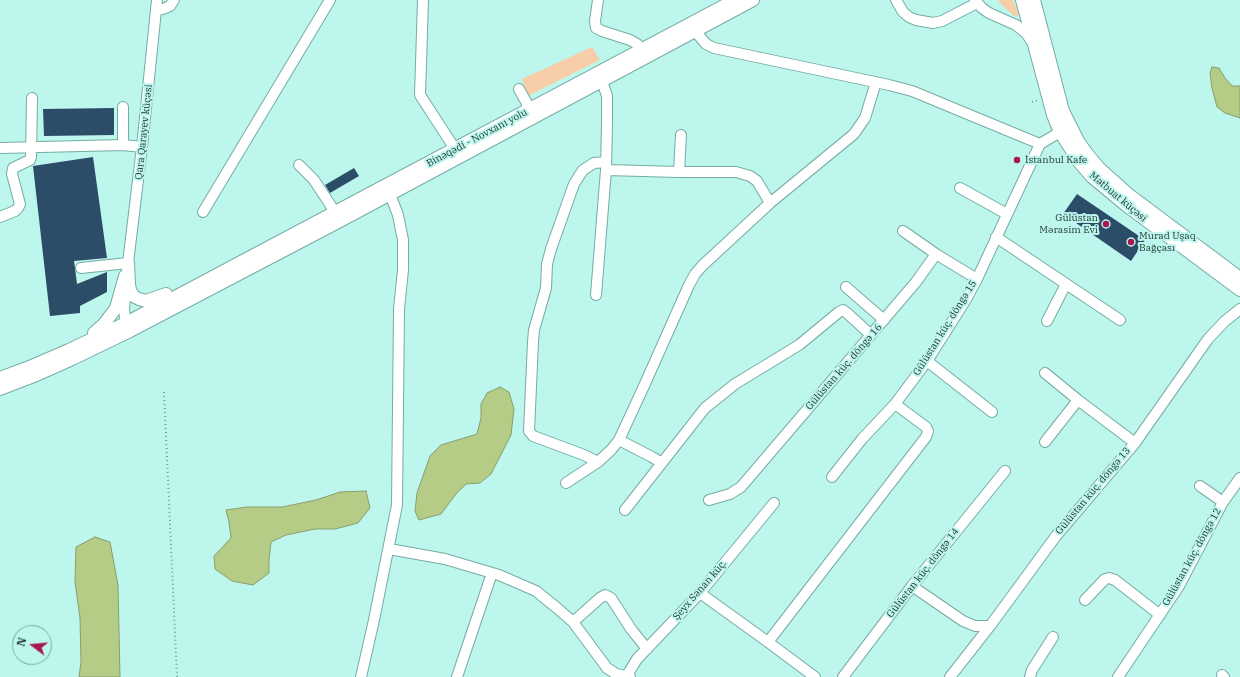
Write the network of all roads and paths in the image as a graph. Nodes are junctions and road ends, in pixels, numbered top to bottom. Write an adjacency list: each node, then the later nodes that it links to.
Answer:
1 (174, 0): 11 (street)
2 (330, 0): 35 (street)
3 (423, 0): 28 (street)
4 (598, 0): 14 (street)
5 (753, 0): 12 (main road)
6 (896, 0): 9 (street)
7 (1022, 0): 13 (main road, Mətbuat küçəsi)
8 (1034, 0): 46 (main road, Mətbuat küçəsi)
9 (976, 1): 13 (street)
10 (729, 2): 14 (main road, Binəqədi - Novxanı yolu)
11 (156, 5): 25 (street, Qara Qarayev küçəsi)
12 (695, 31): 15 (main road); 16 (street)
13 (1034, 44): 21 (main road, Mətbuat küçəsi)
14 (642, 50): 20 (main road, Binəqədi - Novxanı yolu)
15 (602, 81): 30 (street); 33 (main road)
16 (876, 82): 23 (street); 34 (street)
17 (518, 89): 20 (street)
18 (32, 98): 27 (street)
19 (123, 107): 24 (street)
20 (530, 109): 28 (main road, Binəqədi - Novxanı yolu)
21 (1060, 132): 23 (street); 46 (main road, Mətbuat küçəsi)
22 (681, 135): 31 (street)
23 (1040, 144): 37 (street, Gülüstan küç. döngə 15)
24 (123, 145): 25 (street); 27 (street)
25 (142, 147): 42 (street, Qara Qarayev küçəsi)
26 (0, 148): 27 (street)
27 (32, 148): 38 (street)
28 (455, 149): 36 (main road, Binəqədi - Novxanı yolu)
29 (299, 165): 36 (street)
30 (606, 166): 31 (street); 49 (street); 70 (street)
31 (680, 172): 34 (street)
32 (960, 188): 37 (street)
33 (390, 194): 54 (main road); 81 (street)
34 (770, 203): 67 (street)
35 (203, 212)
36 (335, 212): 44 (main road, Binəqədi - Novxanı yolu)
37 (1007, 214): 40 (street, Gülüstan küç. döngə 15)
38 (0, 217)
39 (903, 231): 41 (street)
40 (996, 237): 45 (street, Gülüstan küç. döngə 15); 47 (street)
41 (936, 254): 45 (street); 51 (street, Gülüstan küç. döngə 16)
42 (128, 263): 43 (street); 44 (main road); 54 (street, Qara Qarayev küçəsi); 56 (main road)
43 (80, 268)
44 (218, 275): 54 (main road)
45 (976, 279): 57 (street, Gülüstan küç. döngə 15)
46 (1239, 283)
47 (1066, 284): 52 (street); 53 (street)
48 (846, 287): 51 (street)
49 (596, 295)
50 (1240, 309): 69 (street, Gülüstan küç. döngə 13)
51 (884, 320): 55 (street, Gülüstan küç. döngə 16)
52 (1120, 320)
53 (1046, 321)
54 (128, 327): 56 (main road); 62 (main road)
55 (871, 335): 71 (street); 77 (street, Gülüstan küç. döngə 16)
56 (69, 350): 59 (main road)
57 (927, 361): 65 (street, Gülüstan küç. döngə 15); 66 (street)
58 (0, 370): 59 (street)
59 (13, 373): 61 (main road)
60 (1045, 373): 64 (street)
61 (0, 378)
62 (0, 389)
63 (164, 392): 93 (path)
64 (1078, 400): 68 (street); 69 (street)
65 (895, 404): 73 (street, Gülüstan küç. döngə 15); 90 (street)
66 (992, 412)
67 (619, 440): 70 (street); 71 (street)
68 (1045, 442)
69 (1134, 443): 88 (street, Gülüstan küç. döngə 13)
70 (598, 462): 75 (street)
71 (662, 463): 80 (street)
72 (1004, 471): 83 (street, Gülüstan küç. döngə 14)
73 (832, 478)
74 (1240, 478): 78 (street, Gülüstan küç. döngə 12)
75 (566, 483)
76 (1200, 486): 78 (street)
77 (710, 500)
78 (1223, 502): 86 (street, Gülüstan küç. döngə 12)
79 (774, 503): 84 (street, Şeyx Sənan küç.)
80 (625, 510)
81 (389, 549): 82 (street); 94 (street)
82 (492, 573): 87 (street); 95 (street)
83 (912, 586): 88 (street); 97 (street, Gülüstan küç. döngə 14)
84 (700, 592): 90 (street); 91 (street, Şeyx Sənan küç.)
85 (1085, 600): 86 (street)
86 (1160, 615): 100 (street, Gülüstan küç. döngə 12)
87 (573, 622): 91 (street); 92 (street)
88 (990, 626): 98 (street, Gülüstan küç. döngə 13)
89 (1053, 637): 99 (street)
90 (768, 642): 96 (street)
91 (647, 649): 92 (street, Şeyx Sənan küç.)
92 (627, 676)
93 (177, 677)
94 (361, 677)
95 (457, 677)
96 (815, 677)
97 (843, 677)
98 (950, 677)
99 (1030, 677)
100 (1118, 677)

